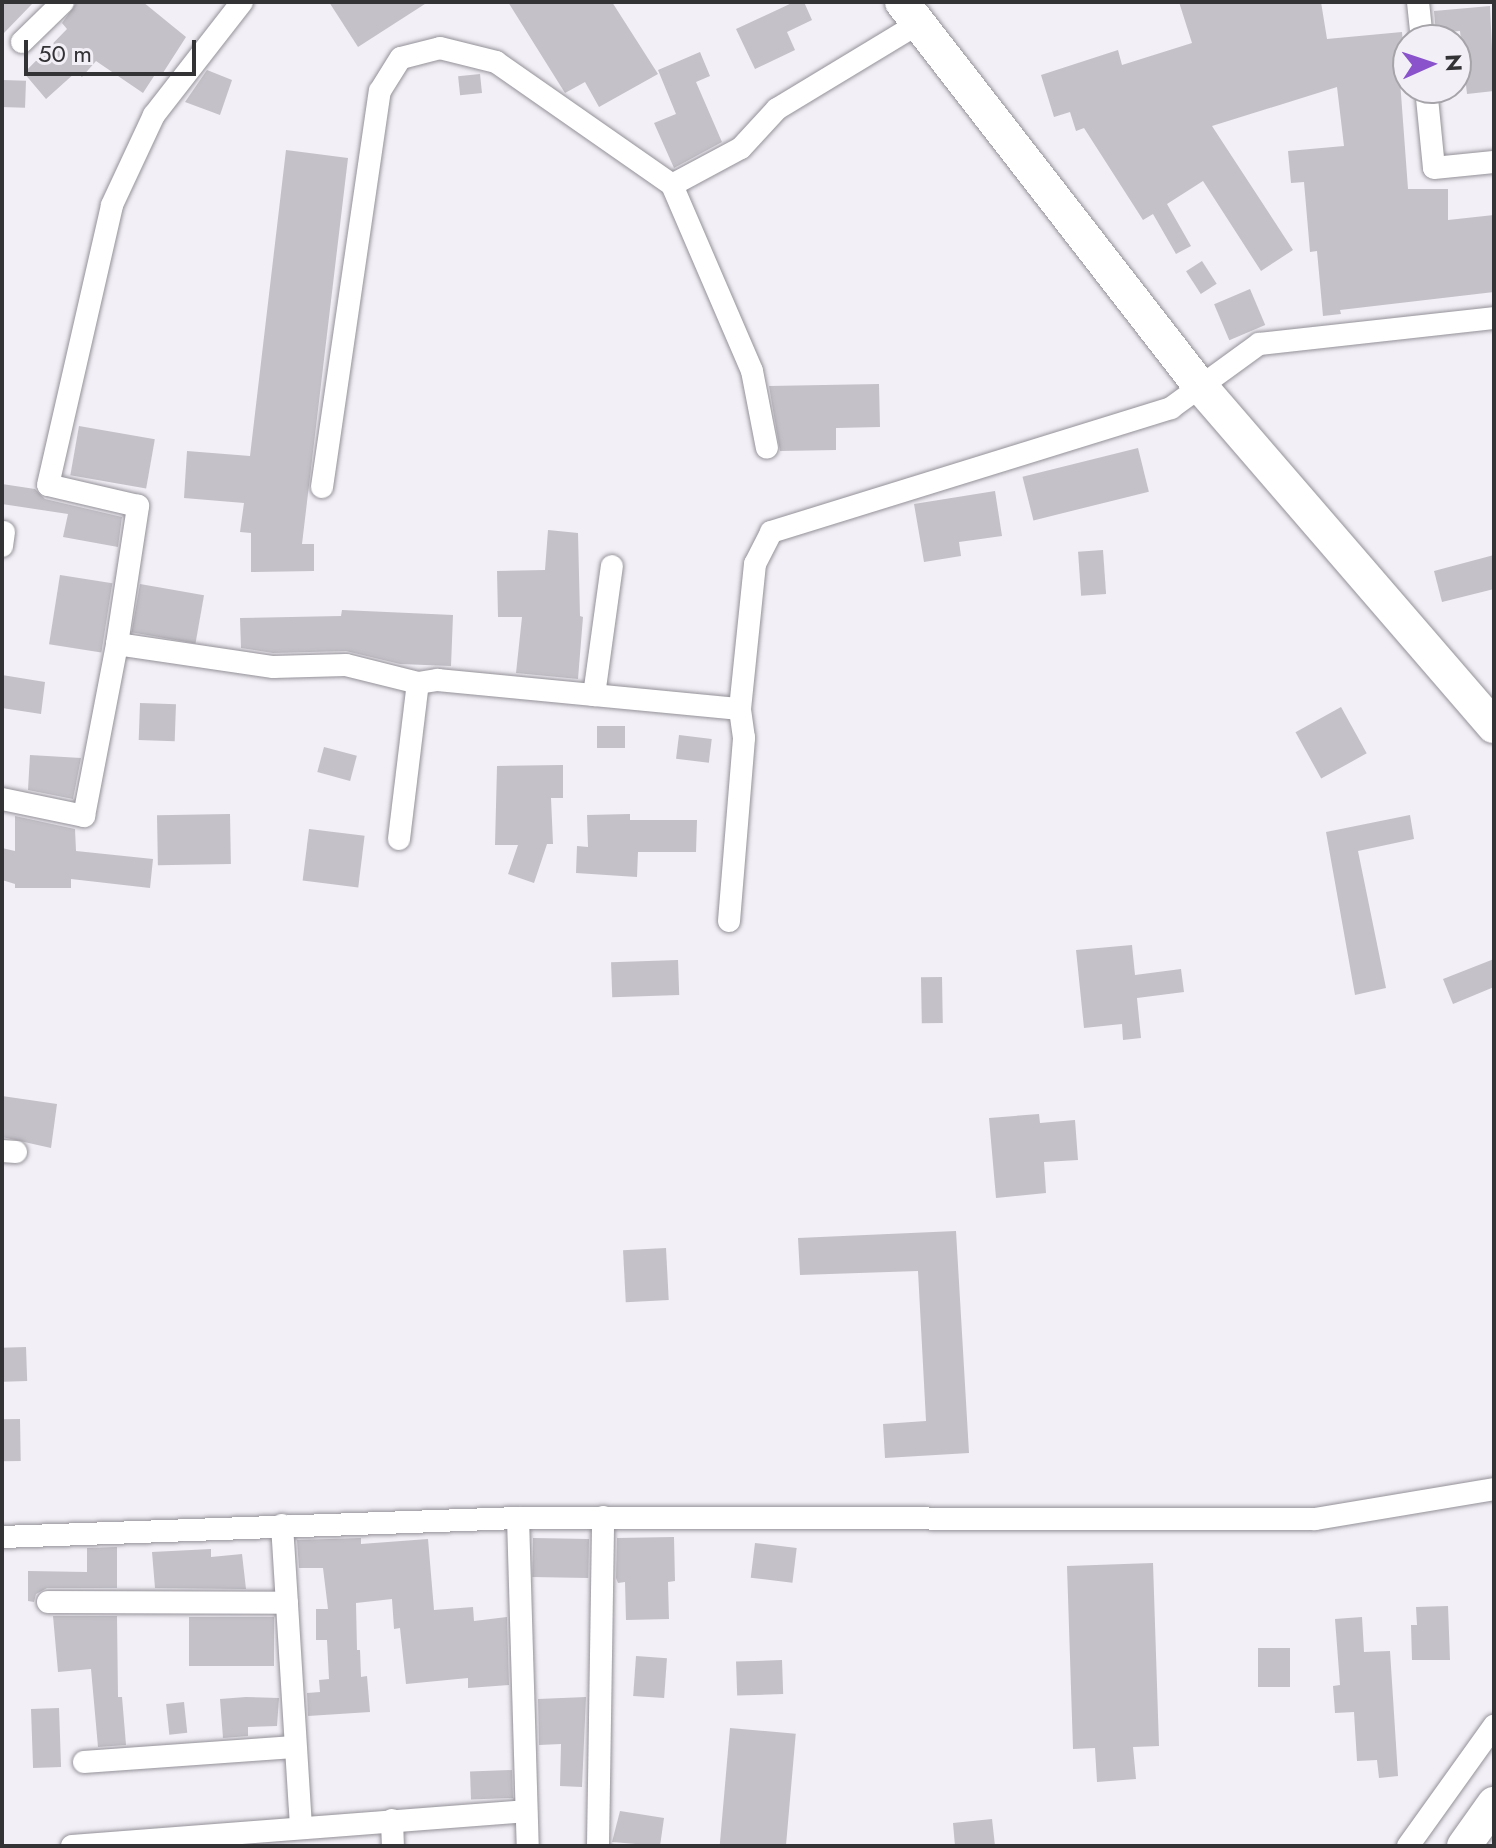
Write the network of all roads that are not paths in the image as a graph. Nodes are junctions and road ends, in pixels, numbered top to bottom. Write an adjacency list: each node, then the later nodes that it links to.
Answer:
1 (63, 2): 6 (street)
2 (242, 2): 15 (street)
3 (1418, 2): 5 (street)
4 (910, 12): 9 (street); 11 (main road)
5 (1420, 24)
6 (22, 42)
7 (1428, 104): 8 (street)
8 (1494, 162)
9 (672, 185): 12 (street); 13 (street)
10 (1494, 318): 11 (street)
11 (1201, 387): 18 (street); 19 (main road)
12 (767, 448)
13 (322, 487)
14 (612, 566): 17 (street)
15 (117, 644): 16 (street); 20 (street)
16 (418, 683): 17 (street); 21 (street)
17 (594, 695): 18 (street)
18 (740, 709): 22 (street)
19 (1494, 726)
20 (2, 799)
21 (399, 839)
22 (729, 921)
23 (1494, 1489): 24 (street)
24 (603, 1517): 25 (street); 42 (street)
25 (518, 1518): 26 (street); 34 (street)
26 (282, 1525): 27 (street); 29 (street)
27 (2, 1537)
28 (48, 1602): 29 (street)
29 (287, 1603): 31 (street)
30 (1494, 1726): 43 (street)
31 (293, 1747): 32 (street); 36 (street)
32 (84, 1762)
33 (1494, 1804): 44 (main road)
34 (525, 1811): 35 (street); 41 (street)
35 (392, 1820): 36 (street); 40 (street)
36 (301, 1827): 37 (street)
37 (239, 1839): 39 (street)
38 (63, 1846): 39 (street)
39 (72, 1846)
40 (393, 1846)
41 (528, 1846)
42 (598, 1846)
43 (1408, 1846)
44 (1464, 1846)

